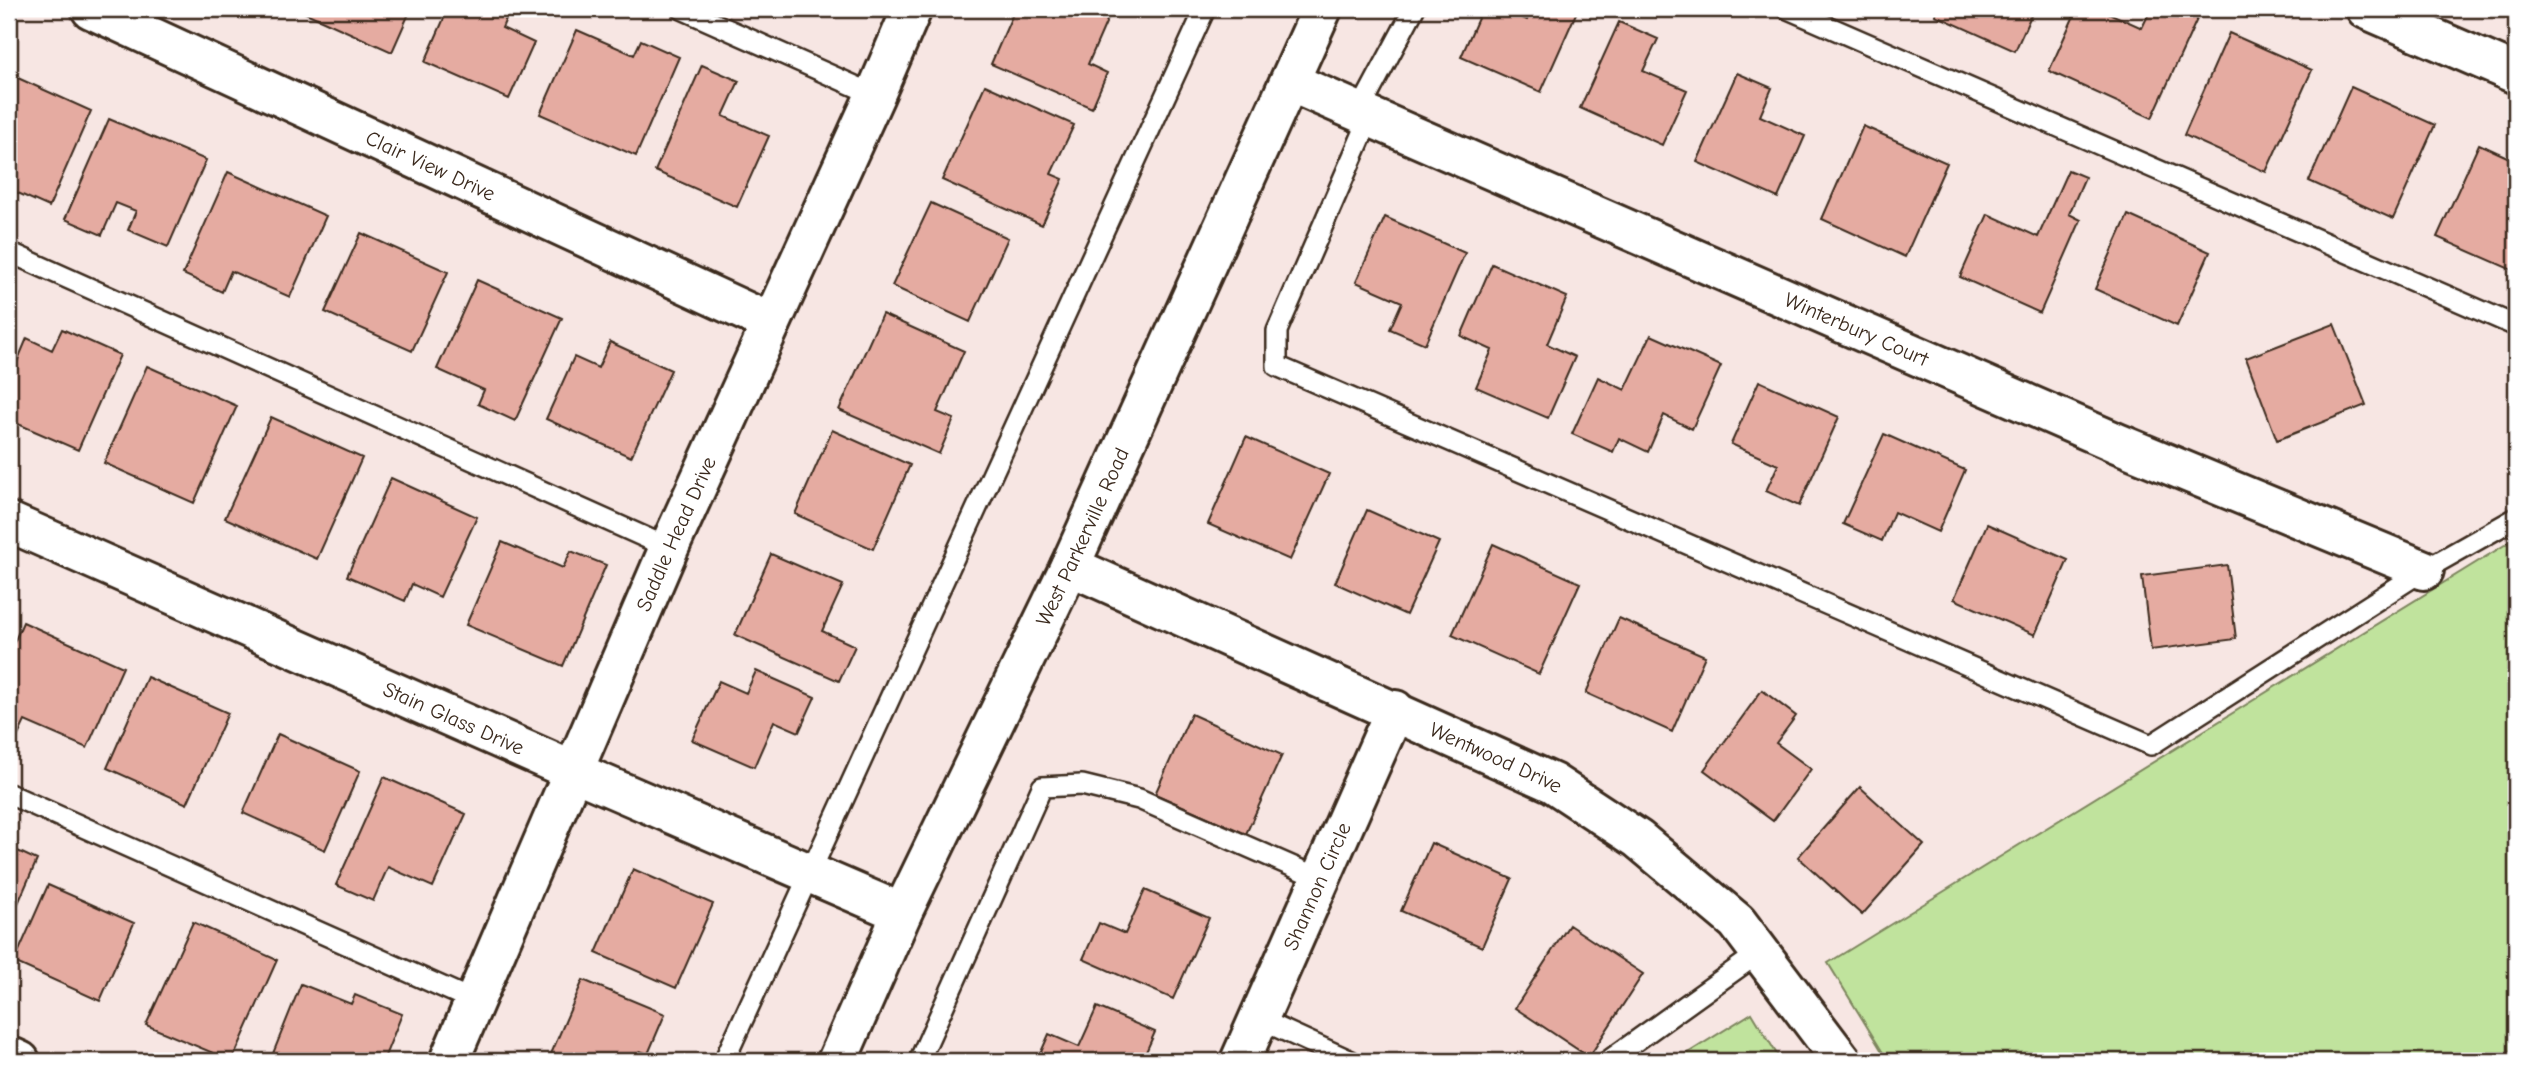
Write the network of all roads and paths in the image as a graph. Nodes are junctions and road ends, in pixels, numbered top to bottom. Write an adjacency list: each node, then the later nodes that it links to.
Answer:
1 (91, 9): 14 (street, Clair View Drive)
2 (682, 9): 11 (lane)
3 (912, 9): 11 (street, Saddle Head Drive)
4 (1205, 9): 24 (lane)
5 (1322, 9): 10 (street, West Parkerville Road)
6 (1414, 9): 12 (lane)
7 (1788, 9): 15 (lane)
8 (2366, 9): 9 (street)
9 (2516, 74)
10 (1290, 82): 12 (street, Winterbury Court); 19 (street, West Parkerville Road)
11 (876, 96): 14 (street, Saddle Head Drive)
12 (1364, 116): 20 (street, Winterbury Court); 20 (lane)
13 (9, 252): 18 (lane)
14 (771, 323): 18 (street, Saddle Head Drive)
15 (2516, 326)
16 (2516, 518): 20 (lane)
17 (9, 522): 22 (street, Stain Glass Drive)
18 (669, 548): 22 (street, Saddle Head Drive)
19 (1070, 566): 21 (street, Wentwood Drive); 26 (street, West Parkerville Road)
20 (2424, 569)
21 (1395, 710): 25 (street, Shannon Circle); 27 (street, Wentwood Drive)
22 (575, 772): 24 (street, Stain Glass Drive); 28 (street, Saddle Head Drive)
23 (9, 794): 28 (lane)
24 (810, 871): 26 (street, Stain Glass Drive); 33 (lane)
25 (1321, 878): 29 (street, Shannon Circle); 35 (lane)
26 (902, 913): 34 (street, West Parkerville Road)
27 (1760, 952): 38 (lane); 39 (street, Wentwood Drive)
28 (474, 1001): 32 (street, Saddle Head Drive)
29 (1259, 1020): 36 (street, Shannon Circle); 37 (lane)
30 (9, 1056): 31 (street)
31 (20, 1061)
32 (449, 1061)
33 (724, 1061)
34 (837, 1061)
35 (919, 1061)
36 (1240, 1061)
37 (1351, 1061)
38 (1608, 1061)
39 (1842, 1061)

